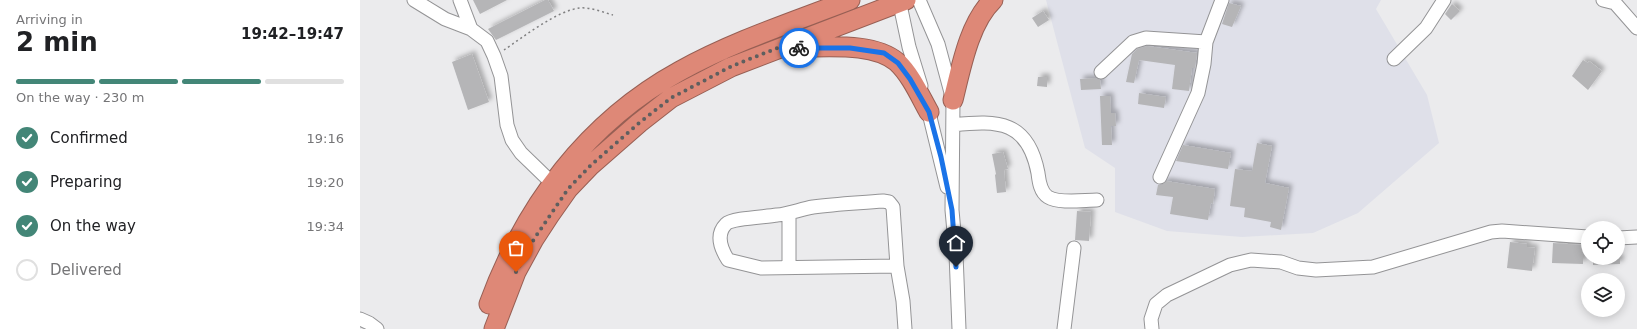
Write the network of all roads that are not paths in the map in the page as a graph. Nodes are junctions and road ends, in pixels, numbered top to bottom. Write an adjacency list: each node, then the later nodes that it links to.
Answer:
1 (414, 0): 12 (street)
2 (460, 0): 12 (street)
3 (850, 0): 10 (highway)
4 (919, 0): 17 (street)
5 (993, 0): 17 (highway)
6 (1222, 0): 13 (street)
7 (1444, 0): 15 (street)
8 (901, 1): 14 (highway); 18 (street)
9 (1612, 1): 11 (street)
10 (826, 4): 21 (highway)
11 (1637, 28)
12 (471, 29): 21 (street)
13 (1206, 42): 16 (street); 20 (street)
14 (780, 47): 18 (highway); 34 (highway)
15 (1394, 59)
16 (1101, 72)
17 (953, 100): 19 (street)
18 (929, 112): 23 (street)
19 (953, 125): 22 (street); 23 (street)
20 (1160, 177)
21 (552, 183): 33 (highway)
22 (1097, 200)
23 (952, 210): 36 (street)
24 (789, 214): 29 (street); 30 (street); 30 (street)
25 (1581, 237): 38 (street)
26 (1637, 237): 27 (street)
27 (1625, 238)
28 (1074, 248): 37 (street)
29 (897, 266): 30 (street); 35 (street)
30 (789, 268)
31 (360, 319): 32 (street)
32 (377, 329)
33 (482, 329)
34 (494, 329)
35 (905, 329)
36 (959, 329)
37 (1064, 329)
38 (1152, 329)

